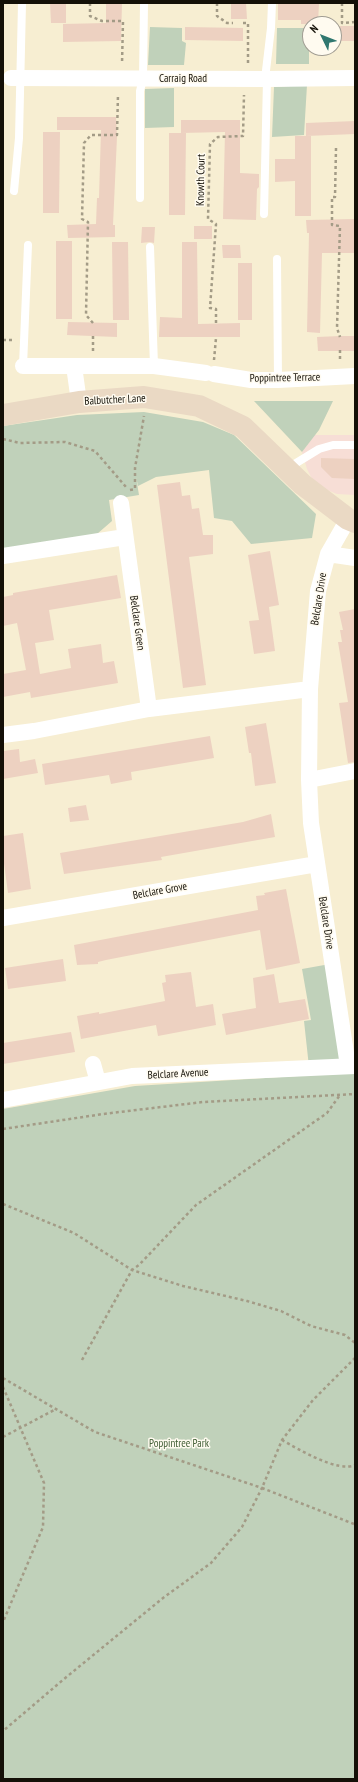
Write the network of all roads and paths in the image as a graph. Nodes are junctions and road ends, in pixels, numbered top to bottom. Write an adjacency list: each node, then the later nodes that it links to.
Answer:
1 (22, 3): 10 (lane)
2 (90, 3): 11 (path)
3 (144, 3): 13 (lane)
4 (217, 3): 8 (path)
5 (272, 3): 15 (lane)
6 (342, 3): 7 (path)
7 (355, 22)
8 (233, 23)
9 (243, 23): 14 (path)
10 (15, 78): 11 (street, Carraig Road); 17 (lane)
11 (120, 78): 13 (street, Carraig Road); 23 (path)
12 (355, 78): 15 (street, Carraig Road)
13 (143, 79): 14 (street, Carraig Road); 18 (lane)
14 (246, 79): 15 (street, Carraig Road); 24 (path, Knowth Court)
15 (266, 79): 19 (lane)
16 (336, 148): 25 (path)
17 (14, 191)
18 (140, 198)
19 (264, 214)
20 (28, 245): 27 (lane)
21 (150, 247): 29 (lane)
22 (277, 259): 32 (lane)
23 (93, 322)
24 (216, 323)
25 (340, 336)
26 (216, 338): 30 (path)
27 (23, 366): 28 (street, Poppintree Terrace)
28 (74, 366): 29 (street, Poppintree Terrace); 33 (street)
29 (154, 366): 30 (street, Poppintree Terrace)
30 (211, 371): 32 (street, Poppintree Terrace)
31 (355, 376): 32 (street, Poppintree Terrace)
32 (278, 380)
33 (79, 402): 35 (street, Balbutcher Lane); 38 (street, Balbutcher Lane)
34 (145, 411): 36 (path)
35 (3, 415)
36 (3, 439)
37 (355, 445): 38 (lane)
38 (286, 469): 40 (street, Balbutcher Lane)
39 (121, 503): 41 (street, Belclare Green)
40 (351, 521): 42 (street, Belclare Drive)
41 (125, 537): 43 (street); 46 (street, Belclare Green)
42 (328, 554): 44 (street); 45 (street, Belclare Drive)
43 (3, 556)
44 (355, 558)
45 (310, 689): 46 (street); 49 (street, Belclare Drive)
46 (149, 709): 47 (street)
47 (3, 734)
48 (355, 771): 49 (street)
49 (309, 780): 50 (street, Belclare Drive)
50 (317, 864): 51 (street, Belclare Grove); 53 (street, Belclare Drive)
51 (3, 918)
52 (93, 1064): 54 (street)
53 (352, 1066): 54 (street, Belclare Avenue)
54 (98, 1082): 57 (street, Belclare Avenue)
55 (355, 1094): 56 (path)
56 (340, 1095): 58 (path); 60 (path)
57 (3, 1100)
58 (3, 1129)
59 (3, 1204): 60 (path)
60 (132, 1270): 61 (path); 63 (path)
61 (355, 1343)
62 (355, 1358): 69 (path)
63 (82, 1360)
64 (3, 1378): 66 (path)
65 (3, 1387): 67 (path)
66 (56, 1409): 67 (path); 71 (path)
67 (20, 1428): 68 (path); 73 (path)
68 (3, 1437)
69 (282, 1440): 70 (path); 71 (path)
70 (355, 1465)
71 (262, 1488): 72 (path); 74 (path)
72 (355, 1523)
73 (3, 1622)
74 (3, 1731)

